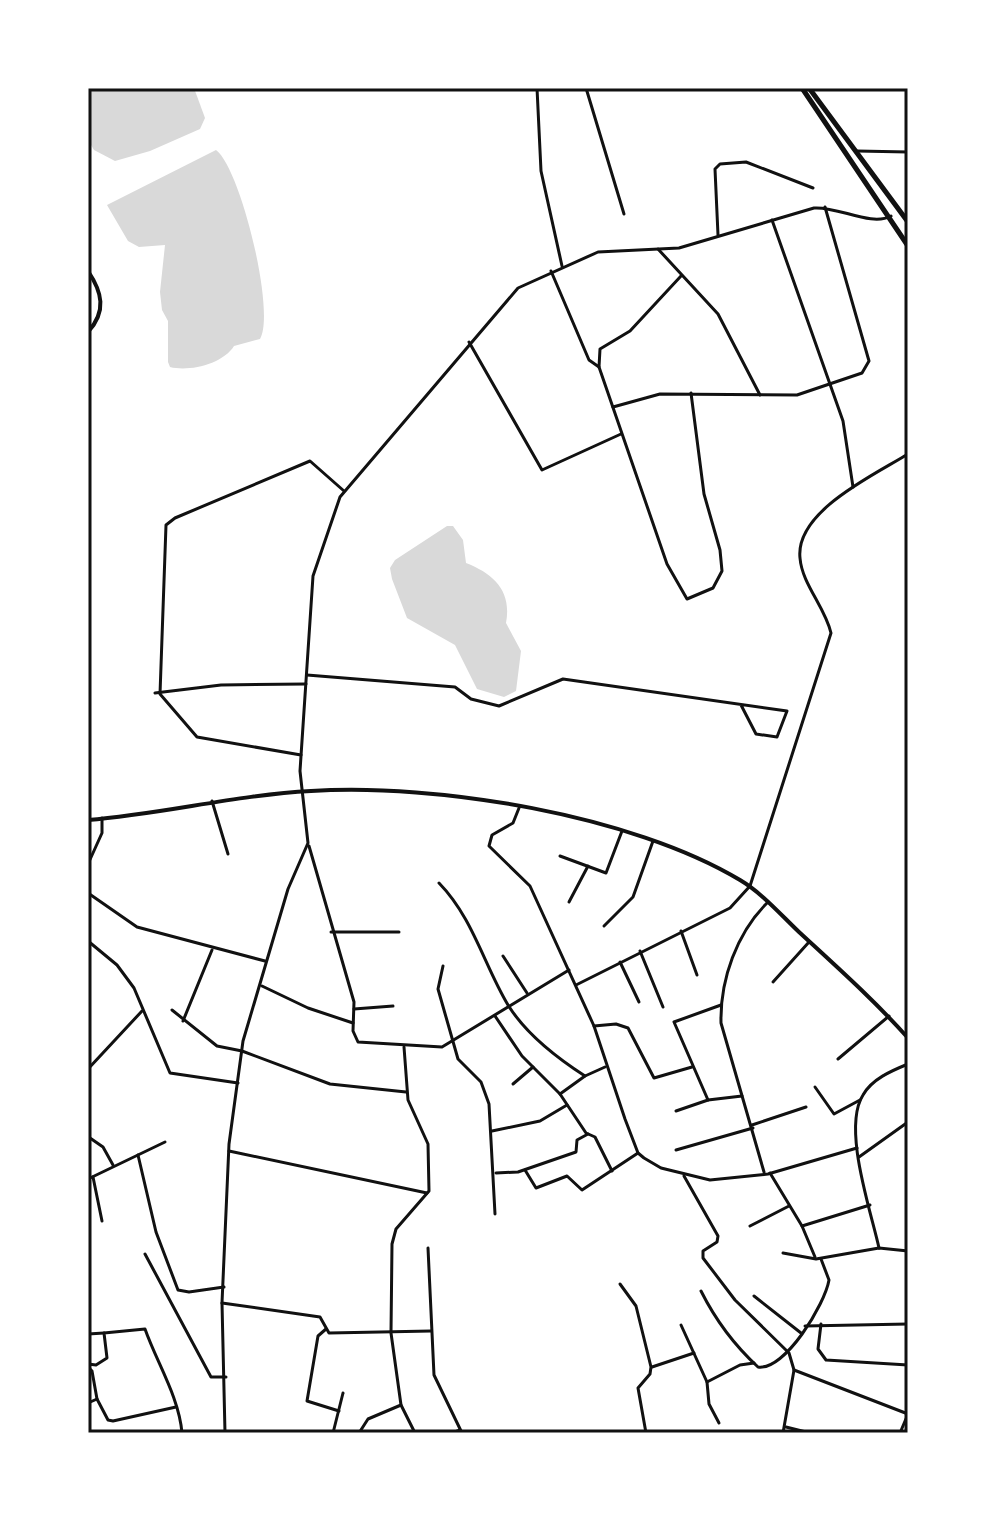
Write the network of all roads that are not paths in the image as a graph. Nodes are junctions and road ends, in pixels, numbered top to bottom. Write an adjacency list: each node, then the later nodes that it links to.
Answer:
1 (537, 88): 16 (street)
2 (586, 88): 9 (street)
3 (802, 88): 10 (highway)
4 (809, 88): 5 (highway)
5 (856, 152): 6 (street); 12 (highway)
6 (908, 152)
7 (813, 188): 13 (street)
8 (825, 207): 10 (street); 11 (street); 23 (street)
9 (624, 214)
10 (891, 216): 14 (highway)
11 (772, 219): 13 (street); 23 (street)
12 (908, 222)
13 (718, 235): 15 (street)
14 (908, 246)
15 (657, 248): 16 (street); 19 (street)
16 (562, 267): 18 (street)
17 (88, 271): 20 (street)
18 (551, 271): 21 (street); 22 (street)
19 (681, 276): 22 (street); 25 (street)
20 (88, 332)
21 (469, 342): 27 (street); 30 (street)
22 (599, 367): 26 (street)
23 (830, 383): 25 (street); 29 (street)
24 (691, 393): 25 (street); 26 (street); 27 (street)
25 (760, 395)
26 (612, 407): 27 (street)
27 (621, 434)
28 (908, 454): 29 (street)
29 (853, 487): 50 (street)
30 (344, 491): 31 (street); 33 (street)
31 (307, 675): 32 (street); 35 (street)
32 (306, 684): 33 (street); 36 (street)
33 (160, 691): 34 (street); 36 (street)
34 (155, 693)
35 (741, 705): 35 (street)
36 (301, 755): 37 (street)
37 (300, 791): 38 (street); 39 (street); 44 (street)
38 (212, 801): 40 (street); 45 (street)
39 (519, 807): 42 (street); 66 (street)
40 (102, 818): 41 (street); 47 (street)
41 (88, 820)
42 (622, 831): 43 (street); 48 (street)
43 (653, 841): 50 (street); 54 (street)
44 (308, 843): 56 (street); 63 (street)
45 (228, 854)
46 (560, 856): 48 (street)
47 (88, 864)
48 (588, 866): 52 (street)
49 (439, 883): 75 (street)
50 (750, 886): 53 (street); 55 (street)
51 (88, 893): 60 (street)
52 (569, 902)
53 (767, 903): 59 (street); 73 (street)
54 (604, 926)
55 (681, 931): 61 (street); 67 (street)
56 (331, 932): 57 (street); 77 (street)
57 (399, 932)
58 (88, 941): 79 (street)
59 (809, 942): 68 (street); 81 (street)
60 (213, 949): 63 (street); 82 (street)
61 (640, 951): 64 (street); 76 (street)
62 (503, 956): 71 (street)
63 (267, 962): 70 (street)
64 (620, 962): 69 (street); 72 (street)
65 (443, 966): 86 (street)
66 (569, 970): 69 (street); 71 (street)
67 (697, 975)
68 (773, 982)
69 (576, 985): 84 (street)
70 (262, 986): 83 (street); 88 (street)
71 (527, 993): 75 (street)
72 (639, 1002)
73 (721, 1005): 93 (street); 101 (street)
74 (393, 1006): 77 (street)
75 (509, 1007): 80 (street); 95 (street)
76 (663, 1007)
77 (354, 1009): 83 (street)
78 (172, 1010): 82 (street)
79 (142, 1011): 94 (street); 96 (street)
80 (495, 1016): 86 (street); 91 (street)
81 (889, 1016): 85 (street); 89 (street)
82 (183, 1021): 88 (street)
83 (353, 1023): 87 (street)
84 (594, 1026): 92 (street); 93 (street)
85 (908, 1038)
86 (455, 1039): 87 (street); 110 (street)
87 (404, 1047): 99 (street)
88 (242, 1051): 96 (street); 99 (street)
89 (838, 1059)
90 (908, 1064): 103 (street)
91 (533, 1067): 97 (street); 100 (street)
92 (607, 1067): 95 (street); 118 (street)
93 (694, 1067): 102 (street)
94 (88, 1069)
95 (585, 1076): 100 (street)
96 (238, 1083): 117 (street)
97 (513, 1084)
98 (815, 1087): 103 (street)
99 (406, 1092): 129 (street)
100 (560, 1094): 104 (street)
101 (742, 1096): 102 (street); 108 (street)
102 (708, 1100): 106 (street)
103 (860, 1100): 115 (street)
104 (567, 1105): 110 (street); 112 (street)
105 (806, 1107): 108 (street)
106 (676, 1111)
107 (908, 1122): 109 (street)
108 (753, 1126): 116 (street); 126 (street)
109 (903, 1126): 111 (street); 120 (street)
110 (492, 1131): 124 (street)
111 (908, 1132)
112 (588, 1134): 122 (street); 123 (street)
113 (90, 1138): 121 (street)
114 (165, 1142): 119 (street)
115 (857, 1148): 120 (street); 125 (street)
116 (676, 1150)
117 (229, 1151): 129 (street); 143 (street)
118 (638, 1153): 123 (street); 127 (street)
119 (138, 1155): 121 (street); 143 (street)
120 (859, 1157): 130 (street)
121 (114, 1167): 128 (street)
122 (525, 1170): 123 (street); 124 (street)
123 (612, 1171)
124 (495, 1173): 132 (street)
125 (770, 1173): 126 (street); 131 (street)
126 (764, 1174): 127 (street)
127 (684, 1176): 158 (street)
128 (90, 1178): 133 (street)
129 (427, 1193): 154 (street)
130 (870, 1205): 135 (street); 137 (street)
131 (789, 1206): 134 (street); 135 (street)
132 (495, 1214)
133 (102, 1221)
134 (750, 1226)
135 (802, 1226): 141 (street)
136 (428, 1248): 152 (street)
137 (879, 1248): 138 (street); 141 (street)
138 (908, 1251)
139 (783, 1253): 141 (street)
140 (145, 1254): 164 (street)
141 (819, 1259): 150 (street)
142 (620, 1284): 162 (street)
143 (224, 1287): 146 (street)
144 (701, 1291): 159 (street)
145 (754, 1296): 155 (street)
146 (222, 1303): 151 (street); 164 (street)
147 (821, 1324): 148 (street); 150 (street); 161 (street)
148 (908, 1324)
149 (681, 1325): 157 (street)
150 (805, 1326): 155 (street)
151 (326, 1329): 154 (street); 171 (street)
152 (431, 1331): 154 (street); 175 (street)
153 (104, 1333): 156 (street); 160 (street); 170 (street)
154 (391, 1333): 169 (street)
155 (801, 1333): 158 (street)
156 (88, 1334)
157 (694, 1353): 162 (street); 165 (street)
158 (789, 1353): 159 (street); 163 (street)
159 (754, 1363): 165 (street)
160 (88, 1365): 167 (street)
161 (908, 1365)
162 (651, 1367): 182 (street)
163 (794, 1370): 172 (street); 174 (street)
164 (226, 1377): 177 (street)
165 (707, 1382): 173 (street)
166 (343, 1393): 171 (street)
167 (97, 1399): 168 (street); 170 (street)
168 (88, 1403)
169 (401, 1405): 179 (street); 180 (street)
170 (178, 1407): 176 (street)
171 (339, 1411): 178 (street)
172 (908, 1414): 185 (street)
173 (719, 1423)
174 (786, 1427): 183 (street); 184 (street)
175 (461, 1431): 181 (street)
176 (182, 1433)
177 (225, 1433)
178 (333, 1433)
179 (359, 1433)
180 (415, 1433)
181 (452, 1433)
182 (644, 1433)
183 (783, 1433)
184 (810, 1433)
185 (900, 1433)

